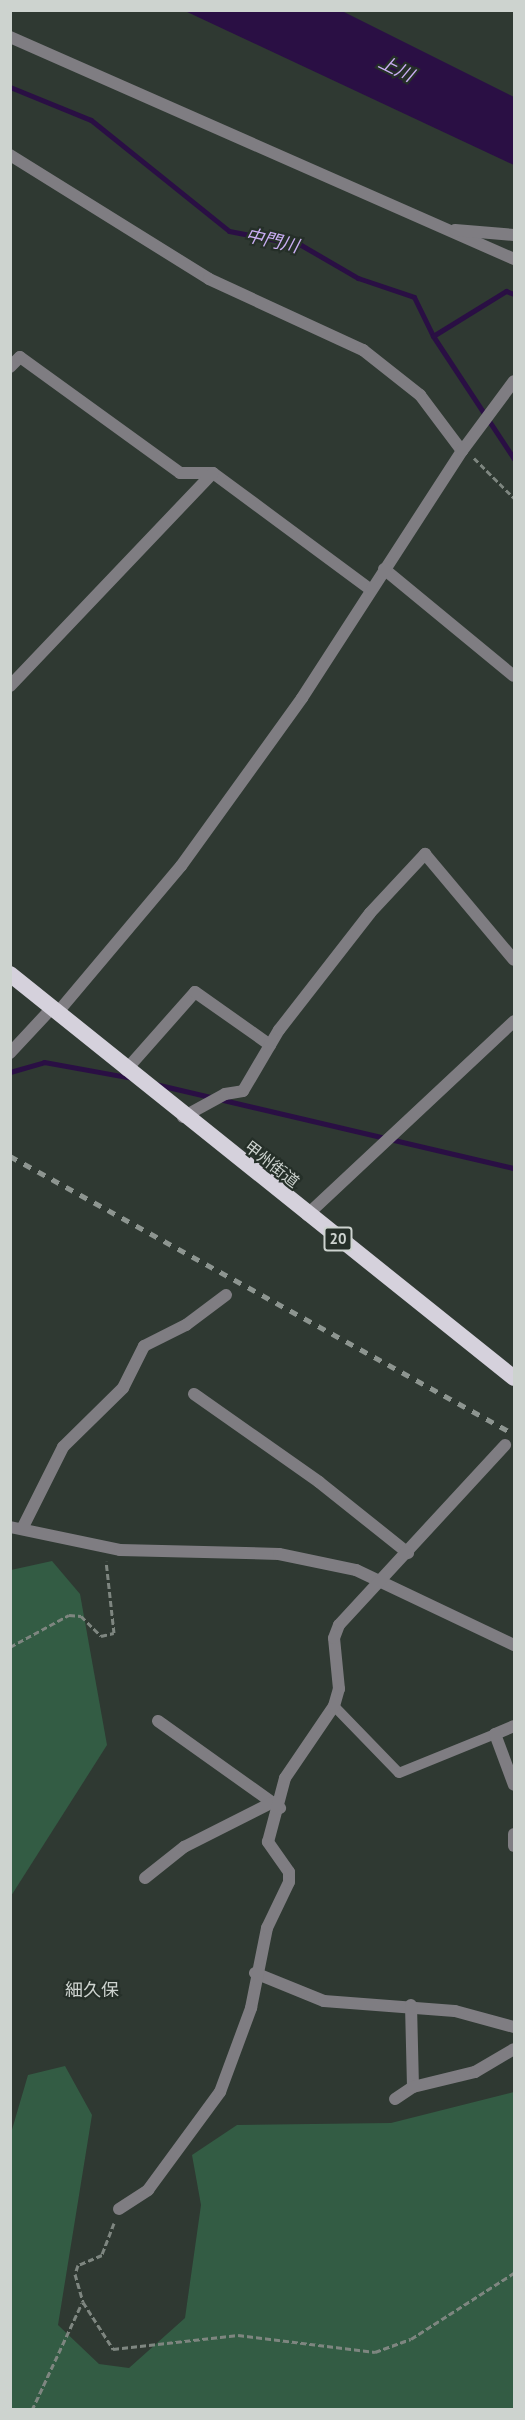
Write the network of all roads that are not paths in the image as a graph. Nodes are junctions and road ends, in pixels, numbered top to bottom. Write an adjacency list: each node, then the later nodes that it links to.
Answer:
1 (10, 37): 3 (street)
2 (10, 155): 8 (street)
3 (445, 230): 4 (street); 5 (street)
4 (514, 235)
5 (514, 260)
6 (10, 367): 9 (street)
7 (513, 383): 8 (street)
8 (462, 451): 10 (street)
9 (213, 473): 11 (street); 13 (street)
10 (384, 569): 11 (street); 12 (street)
11 (370, 589): 16 (street)
12 (514, 676)
13 (10, 686)
14 (514, 960): 18 (street)
15 (10, 974): 16 (highway, 甲州街道 / 20)
16 (55, 1010): 19 (street); 20 (highway, 甲州街道 / 20)
17 (514, 1021): 22 (street)
18 (270, 1045): 20 (street); 21 (street)
19 (10, 1053)
20 (126, 1070): 21 (highway, 甲州街道 / 20)
21 (183, 1117): 22 (highway, 甲州街道 / 20)
22 (307, 1215): 24 (highway, 甲州街道 / 20)
23 (226, 1295): 27 (street)
24 (514, 1378)
25 (194, 1394): 28 (street)
26 (505, 1445): 28 (street)
27 (16, 1528): 29 (street)
28 (408, 1553): 29 (street)
29 (383, 1581): 30 (street); 31 (street)
30 (514, 1645)
31 (334, 1706): 34 (lane); 36 (street)
32 (158, 1721): 36 (street)
33 (514, 1726): 34 (street)
34 (495, 1734): 35 (street)
35 (514, 1785)
36 (275, 1805): 39 (street); 40 (street)
37 (514, 1834): 38 (street)
38 (514, 1846)
39 (145, 1878)
40 (255, 1973): 41 (street); 46 (street)
41 (411, 2005): 42 (street); 44 (street)
42 (514, 2027)
43 (514, 2049): 44 (street)
44 (413, 2087): 45 (street)
45 (395, 2099)
46 (119, 2209)

